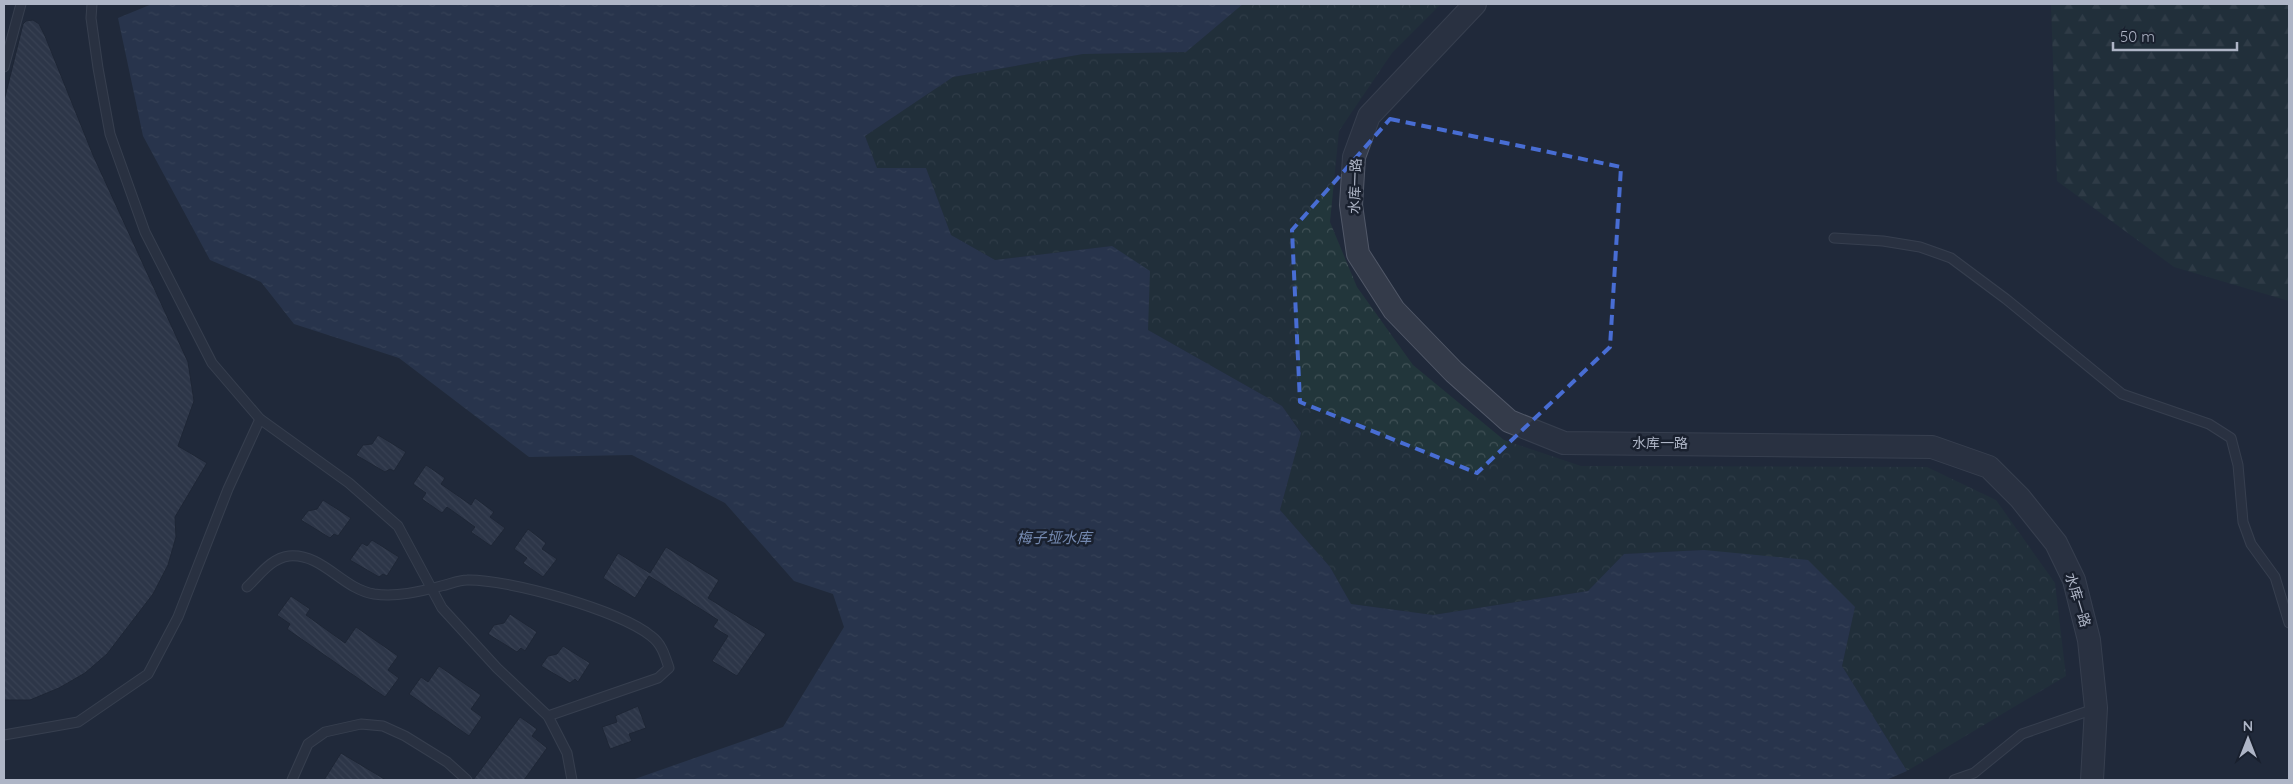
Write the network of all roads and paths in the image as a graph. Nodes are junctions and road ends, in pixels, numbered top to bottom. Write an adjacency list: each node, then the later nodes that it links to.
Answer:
1 (21, 4): 4 (lane)
2 (92, 4): 6 (lane)
3 (1475, 4): 10 (street, 水库一路)
4 (4, 67)
5 (1834, 238): 9 (lane)
6 (260, 419): 8 (lane); 12 (lane)
7 (247, 588): 8 (lane)
8 (431, 589): 11 (lane); 11 (lane)
9 (2289, 623)
10 (2096, 708): 16 (lane); 17 (street, 水库一路)
11 (548, 716): 15 (lane)
12 (4, 735)
13 (292, 780): 14 (lane)
14 (468, 780)
15 (572, 780)
16 (1954, 780)
17 (2092, 780)

